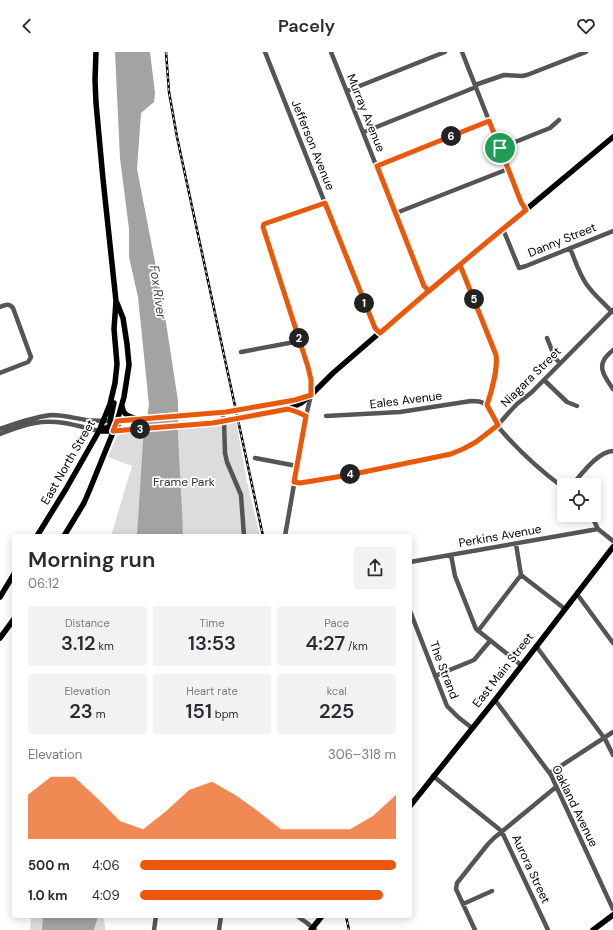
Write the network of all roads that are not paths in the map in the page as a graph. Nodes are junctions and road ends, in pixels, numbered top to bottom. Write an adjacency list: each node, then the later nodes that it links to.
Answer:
1 (96, 52): 24 (main road, East North Street)
2 (265, 52): 16 (street, Jefferson Avenue)
3 (332, 52): 8 (street, Murray Avenue)
4 (445, 52): 8 (street)
5 (462, 52): 7 (street)
6 (586, 52): 7 (street)
7 (475, 86): 10 (street); 11 (street)
8 (347, 91): 11 (street, Murray Avenue)
9 (559, 120): 13 (street)
10 (489, 121): 13 (street); 14 (street)
11 (364, 132): 14 (street, Murray Avenue)
12 (613, 137): 17 (main road)
13 (500, 148): 15 (street)
14 (377, 166): 18 (street, Murray Avenue)
15 (508, 169): 17 (street); 18 (street)
16 (325, 203): 27 (street, Jefferson Avenue); 29 (street)
17 (526, 210): 19 (main road)
18 (396, 214): 23 (street, Murray Avenue)
19 (503, 229): 21 (street, Danny Street); 22 (main road)
20 (613, 231): 21 (street, Danny Street)
21 (570, 248): 26 (street)
22 (460, 265): 23 (main road); 38 (street)
23 (429, 291): 27 (main road)
24 (116, 301): 32 (main road, East North Street); 39 (main road, East North Street)
25 (0, 307): 34 (street)
26 (612, 312): 33 (street, Niagara Street)
27 (380, 333): 37 (main road)
28 (547, 338): 33 (street)
29 (300, 341): 31 (street); 37 (street)
30 (613, 350): 36 (street)
31 (241, 352)
32 (116, 353): 47 (main road, East North Street); 50 (main road)
33 (560, 363): 35 (street, Niagara Street)
34 (0, 373)
35 (544, 380): 41 (street); 52 (street, Niagara Street)
36 (613, 389)
37 (311, 395): 40 (main road); 42 (main road); 45 (street)
38 (487, 405): 46 (street, Eales Avenue); 52 (street)
39 (122, 406): 50 (main road, East North Street); 51 (main road)
40 (260, 406): 43 (main road); 44 (main road)
41 (577, 406)
42 (288, 409): 44 (main road); 45 (main road)
43 (222, 413): 48 (main road); 49 (street)
44 (261, 414): 49 (main road)
45 (306, 416): 59 (street)
46 (326, 416)
47 (104, 421): 50 (street); 53 (street); 54 (main road, East North Street)
48 (180, 421): 49 (main road); 51 (main road); 51 (main road)
49 (224, 421): 67 (street)
50 (114, 423): 51 (main road); 54 (main road); 55 (main road)
51 (141, 424): 55 (main road)
52 (498, 425): 61 (street, Niagara Street); 62 (street)
53 (0, 429)
54 (99, 431): 55 (main road); 56 (street); 65 (main road, East North Street)
55 (113, 431): 66 (main road)
56 (0, 434)
57 (613, 451): 60 (street)
58 (255, 458): 59 (street)
59 (297, 466): 61 (street)
60 (578, 478)
61 (294, 482): 68 (street)
62 (557, 483)
63 (594, 522): 64 (street)
64 (598, 529): 69 (street); 70 (street, Perkins Avenue)
65 (38, 534)
66 (65, 534)
67 (244, 534)
68 (285, 534)
69 (613, 542)
70 (516, 544): 72 (street, Perkins Avenue); 74 (street)
71 (613, 547): 76 (main road, East Main Street)
72 (451, 555): 73 (street, Perkins Avenue); 81 (street)
73 (412, 562)
74 (521, 575): 78 (street); 81 (street)
75 (12, 577): 77 (main road)
76 (577, 594): 78 (main road, East Main Street); 84 (street)
77 (0, 597)
78 (565, 609): 85 (main road, East Main Street)
79 (412, 615): 87 (street, The Strand)
80 (12, 622): 82 (main road)
81 (478, 631): 83 (street)
82 (0, 638)
83 (490, 641): 86 (street); 87 (street)
84 (613, 642)
85 (536, 646): 86 (main road, East Main Street); 91 (street)
86 (521, 665): 88 (main road, East Main Street)
87 (435, 676): 89 (street, The Strand)
88 (495, 700): 89 (main road, East Main Street); 93 (street, Oakland Avenue)
89 (472, 728): 94 (main road, East Main Street)
90 (613, 732): 91 (street)
91 (604, 738): 92 (street); 93 (street)
92 (613, 755)
93 (550, 773): 95 (street, Oakland Avenue)
94 (433, 776): 96 (main road, East Main Street); 97 (street, Aurora Street)
95 (556, 787): 97 (street); 100 (street, Oakland Avenue)
96 (412, 803)
97 (502, 832): 99 (street); 110 (street, Aurora Street)
98 (492, 891): 99 (street)
99 (463, 904): 109 (street)
100 (613, 909)
101 (613, 915): 111 (main road)
102 (156, 918): 107 (street)
103 (221, 918): 108 (street)
104 (300, 918): 106 (street)
105 (321, 918): 106 (main road)
106 (313, 929)
107 (154, 930)
108 (219, 930)
109 (475, 930)
110 (548, 930)
111 (593, 930)

